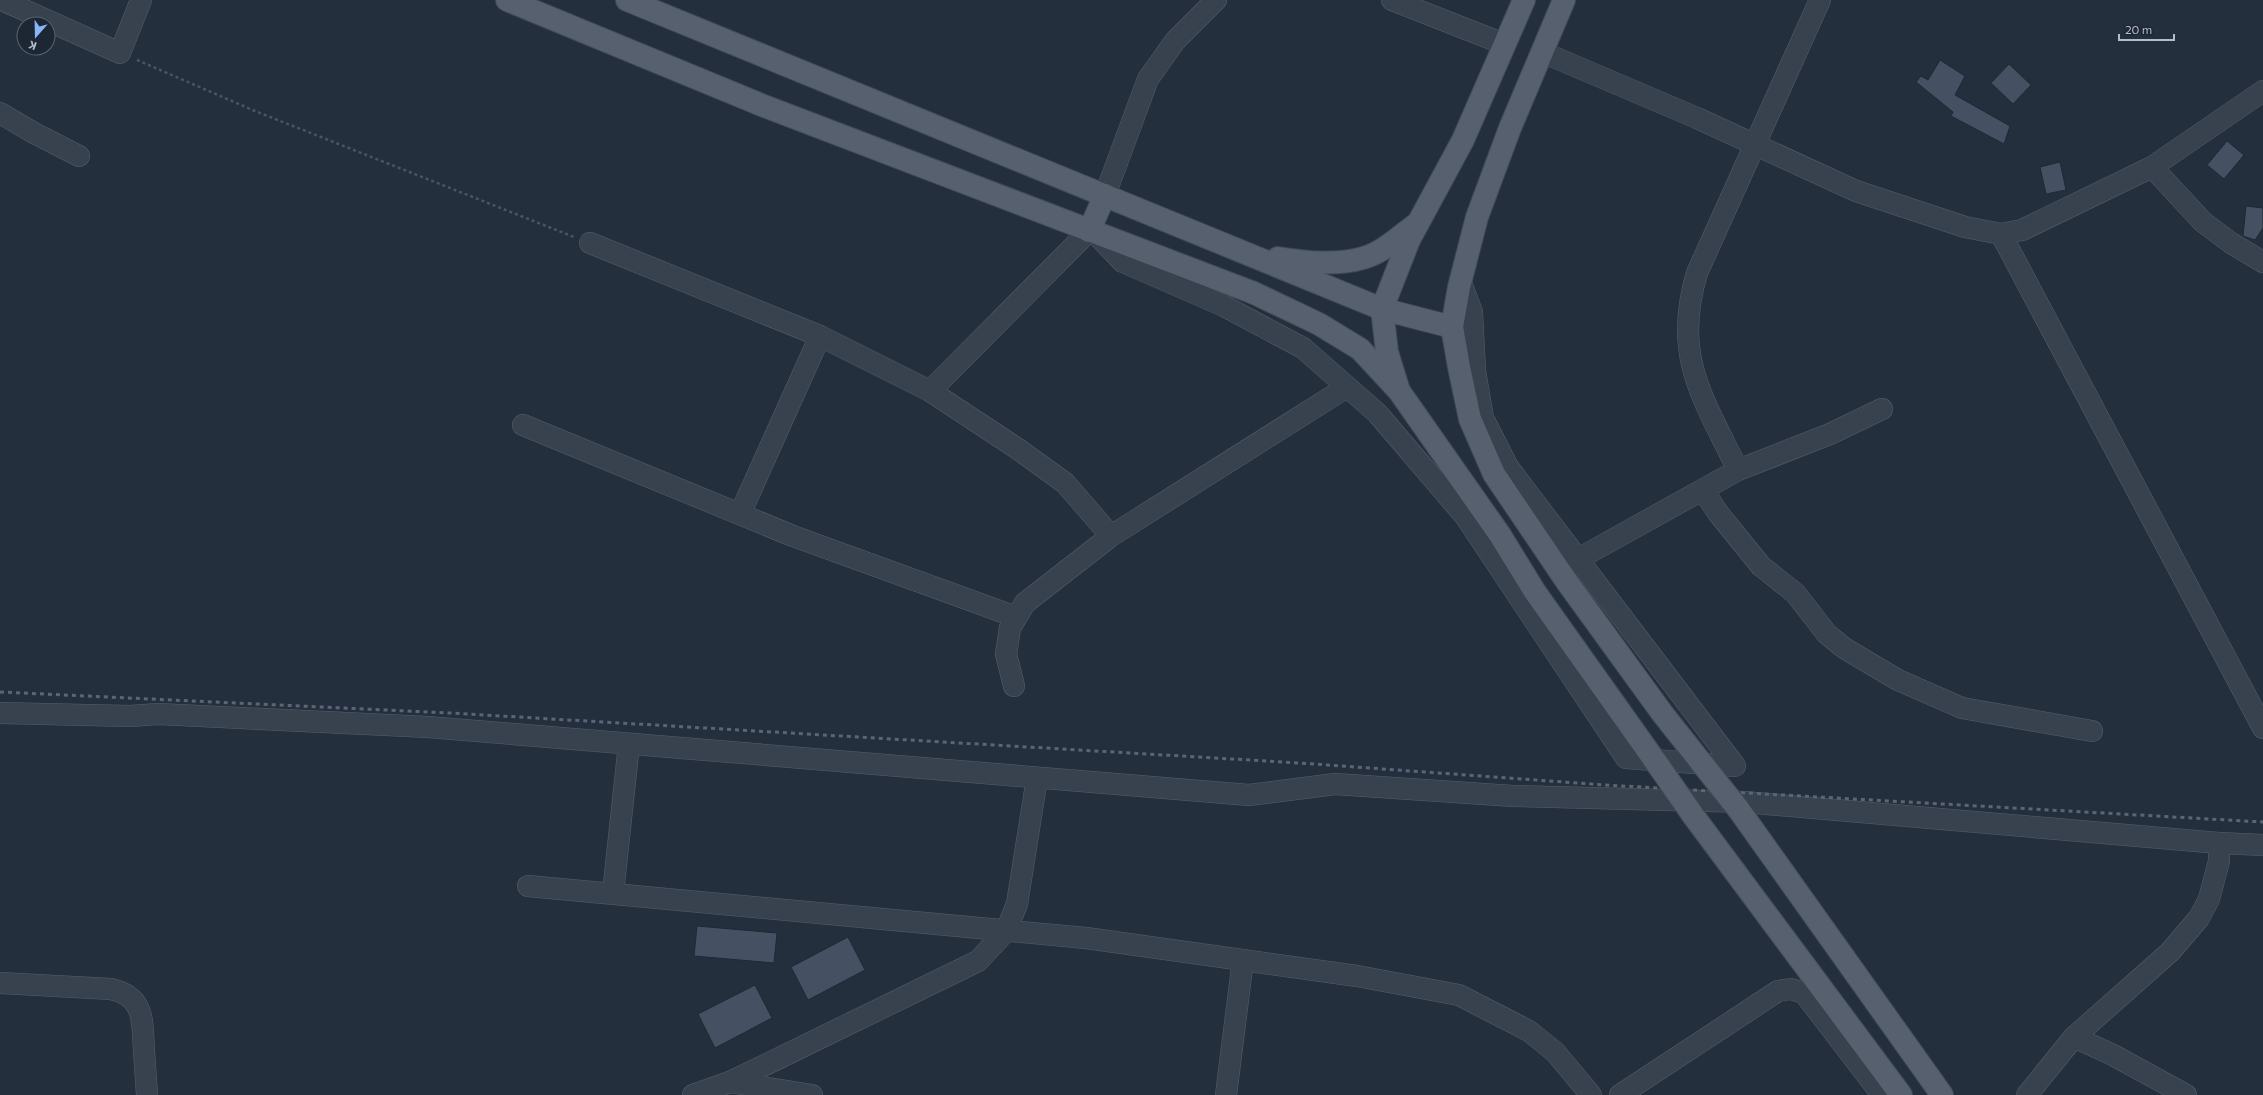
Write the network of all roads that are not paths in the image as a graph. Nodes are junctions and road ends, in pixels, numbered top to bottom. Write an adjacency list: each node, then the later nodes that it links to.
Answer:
1 (2, 0): 2 (street)
2 (141, 0)
3 (507, 0): 19 (main road)
4 (627, 0): 17 (main road)
5 (1216, 0): 17 (street)
6 (1392, 0): 10 (street)
7 (1524, 0): 10 (main road)
8 (1564, 0): 11 (main road)
9 (1820, 0): 14 (street)
10 (1504, 44): 18 (main road)
11 (1542, 52): 14 (street); 24 (main road)
12 (2263, 91): 16 (street)
13 (0, 113): 15 (street)
14 (1754, 144): 20 (street); 33 (street)
15 (79, 156)
16 (2152, 167): 20 (street); 23 (street)
17 (1105, 195): 19 (main road); 22 (main road)
18 (1419, 222): 22 (main road); 25 (main road)
19 (1092, 232): 28 (street); 29 (street); 30 (main road)
20 (2001, 234): 41 (street)
21 (590, 243): 27 (street)
22 (1246, 253): 25 (main road)
23 (2263, 262)
24 (1460, 280): 26 (main road); 37 (street)
25 (1382, 308): 26 (main road); 30 (main road)
26 (1452, 326): 61 (main road, bridge)
27 (820, 336): 29 (street); 35 (street)
28 (1347, 386): 36 (street); 37 (street)
29 (930, 391): 36 (street)
30 (1399, 391): 54 (main road, bridge)
31 (1882, 409): 33 (street)
32 (523, 425): 35 (street)
33 (1738, 470): 34 (street)
34 (1703, 490): 37 (street); 42 (street)
35 (740, 514): 38 (street)
36 (1111, 536): 38 (street)
37 (1578, 559)
38 (1016, 617): 39 (street)
39 (1014, 686)
40 (0, 713): 43 (street)
41 (2263, 728)
42 (2092, 731)
43 (629, 744): 44 (street); 48 (street)
44 (1037, 778): 45 (street); 49 (street)
45 (2219, 844): 46 (street); 52 (street)
46 (2263, 845)
47 (528, 886): 48 (street)
48 (613, 893): 49 (street)
49 (1006, 931): 50 (street); 53 (street)
50 (1243, 960): 58 (street); 59 (street)
51 (0, 984): 55 (street)
52 (2074, 1037): 62 (street); 63 (street)
53 (730, 1082): 56 (street); 57 (street)
54 (1900, 1093): 60 (street)
55 (147, 1095)
56 (693, 1095)
57 (812, 1095)
58 (1226, 1095)
59 (1591, 1095)
60 (1620, 1095)
61 (1942, 1095)
62 (2027, 1095)
63 (2186, 1095)

